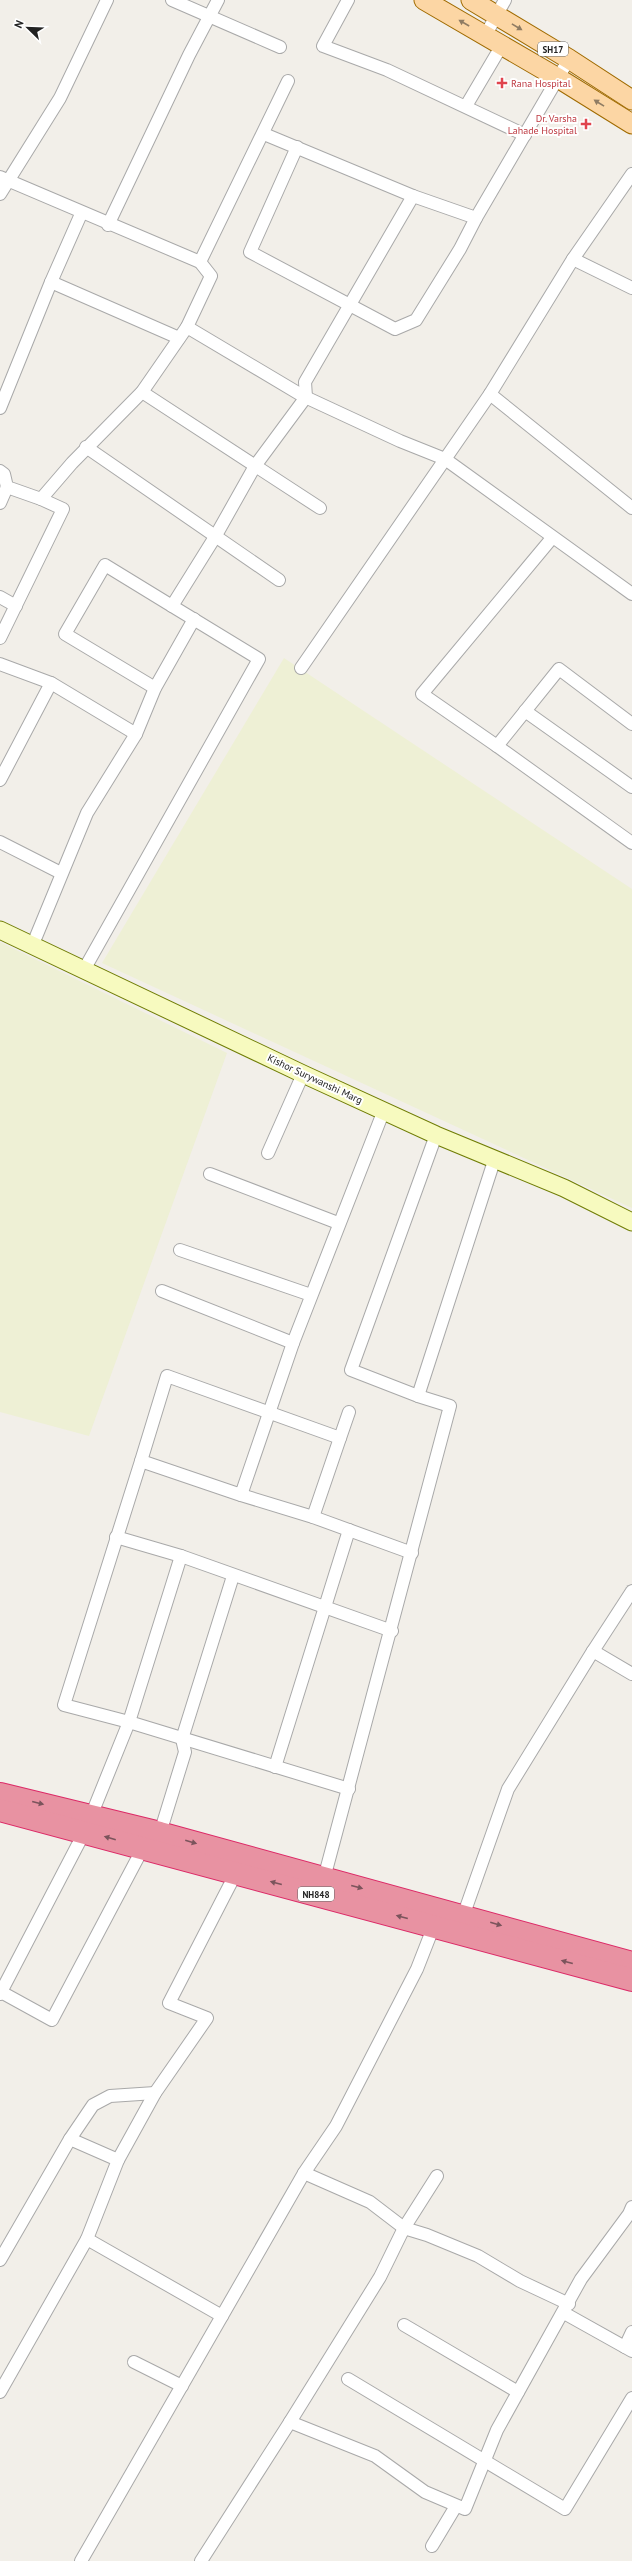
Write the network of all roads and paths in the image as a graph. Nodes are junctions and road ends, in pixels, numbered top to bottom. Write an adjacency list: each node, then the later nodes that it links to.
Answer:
1 (107, 0): 22 (street)
2 (172, 0): 8 (street)
3 (218, 0): 8 (street)
4 (348, 0): 16 (street)
5 (424, 0): 9 (main road, one-way to 5)
6 (471, 0): 7 (main road, SH17)
7 (502, 8): 9 (street); 12 (main road, SH17, one-way to 12)
8 (210, 16): 11 (street); 27 (street)
9 (485, 36): 10 (main road)
10 (502, 45): 13 (main road); 16 (street)
11 (280, 47)
12 (569, 59): 13 (street); 15 (main road, SH17)
13 (558, 78): 17 (main road, one-way to 13); 19 (street)
14 (288, 81): 18 (street)
15 (632, 100)
16 (466, 106): 19 (street)
17 (632, 124)
18 (264, 134): 20 (street); 29 (street)
19 (524, 135): 26 (street)
20 (297, 148): 24 (street); 32 (street)
21 (632, 174): 28 (street)
22 (3, 179): 23 (street); 25 (street)
23 (0, 194)
24 (413, 196): 26 (street); 32 (street)
25 (81, 214): 27 (street); 30 (street)
26 (476, 218): 32 (street)
27 (108, 225): 29 (street)
28 (573, 259): 31 (street); 36 (street)
29 (200, 262): 33 (street)
30 (51, 282): 34 (street); 38 (street)
31 (632, 288)
32 (350, 303): 37 (street)
33 (188, 327): 34 (street); 37 (street)
34 (179, 338): 35 (street)
35 (142, 392): 39 (street); 41 (street)
36 (490, 394): 40 (street); 47 (street)
37 (306, 397): 40 (street); 41 (street)
38 (0, 408)
39 (86, 448): 44 (street); 48 (street)
40 (445, 459): 49 (street); 58 (street)
41 (255, 466): 46 (street); 48 (street)
42 (0, 471): 43 (street)
43 (7, 487): 44 (street); 45 (street)
44 (41, 499): 53 (street)
45 (0, 503)
46 (320, 508)
47 (632, 508)
48 (215, 537): 50 (street); 54 (street)
49 (552, 538): 51 (street); 64 (street)
50 (279, 580)
51 (632, 594)
52 (0, 598): 53 (street)
53 (16, 606): 56 (street)
54 (172, 606): 55 (street); 60 (street)
55 (194, 619): 60 (street); 72 (street)
56 (0, 638)
57 (0, 664): 59 (street)
58 (302, 668)
59 (51, 683): 63 (street); 65 (street)
60 (156, 688): 63 (street)
61 (526, 711): 62 (street); 64 (street); 66 (street)
62 (632, 724)
63 (136, 734): 69 (street)
64 (497, 746): 68 (street)
65 (0, 780)
66 (632, 787)
67 (0, 842): 69 (street)
68 (632, 843)
69 (61, 873): 71 (street)
70 (0, 930): 71 (street, Kishor Surywanshi Marg)
71 (33, 944): 72 (street, Kishor Surywanshi Marg)
72 (84, 968): 73 (street, Kishor Surywanshi Marg)
73 (303, 1074): 74 (street, Kishor Surywanshi Marg); 76 (street)
74 (384, 1110): 75 (street, Kishor Surywanshi Marg); 80 (street)
75 (436, 1135): 77 (street, Kishor Surywanshi Marg); 85 (street)
76 (268, 1153)
77 (494, 1161): 79 (street, Kishor Surywanshi Marg); 85 (street)
78 (210, 1174): 80 (street)
79 (632, 1222)
80 (338, 1223): 83 (street)
81 (180, 1250): 83 (street)
82 (162, 1291): 84 (street)
83 (311, 1295): 84 (street)
84 (293, 1343): 87 (street)
85 (418, 1396): 94 (street)
86 (349, 1412): 88 (street)
87 (267, 1413): 88 (street); 89 (street); 90 (street)
88 (340, 1438): 91 (street)
89 (141, 1461): 90 (street); 93 (street)
90 (241, 1495): 91 (street)
91 (312, 1517): 92 (street)
92 (349, 1530): 94 (street); 98 (street)
93 (116, 1537): 95 (street); 102 (street)
94 (412, 1553): 99 (street)
95 (181, 1556): 96 (street); 102 (street)
96 (233, 1576): 98 (street); 103 (street)
97 (632, 1591): 100 (street)
98 (324, 1607): 99 (street); 104 (street)
99 (392, 1631): 105 (street)
100 (593, 1651): 101 (street); 114 (street)
101 (632, 1674)
102 (129, 1722): 103 (street); 108 (street)
103 (182, 1739): 104 (street); 109 (street)
104 (275, 1767): 105 (street)
105 (349, 1789): 112 (street)
106 (0, 1794): 108 (highway, NH848, one-way to 108)
107 (0, 1810): 108 (highway, NH848)
108 (88, 1824): 109 (highway, NH848); 110 (highway, NH848, one-way to 108); 118 (street)
109 (160, 1833): 112 (highway, NH848, one-way to 112)
110 (144, 1848): 111 (highway, NH848); 118 (street)
111 (236, 1873): 112 (highway, NH848, one-way to 111); 119 (street)
112 (322, 1886): 113 (highway, NH848)
113 (437, 1917): 114 (highway, NH848); 122 (street)
114 (460, 1923): 115 (highway, NH848)
115 (600, 1962): 116 (highway, NH848); 117 (highway, NH848)
116 (632, 1963)
117 (632, 1980)
118 (1, 1993)
119 (155, 2093): 120 (street); 121 (street)
120 (70, 2139): 121 (street); 127 (street)
121 (118, 2160): 126 (street)
122 (304, 2173): 125 (street); 129 (street)
123 (437, 2176): 125 (street)
124 (631, 2212): 128 (street)
125 (404, 2228): 128 (street); 139 (street)
126 (87, 2239): 129 (street); 136 (street)
127 (0, 2260)
128 (566, 2308): 132 (street); 137 (street)
129 (222, 2316): 135 (street)
130 (404, 2325): 137 (street)
131 (632, 2332): 132 (street)
132 (628, 2349)
133 (134, 2362): 135 (street)
134 (348, 2379): 140 (street)
135 (182, 2386): 143 (street)
136 (0, 2392)
137 (518, 2392): 140 (street)
138 (632, 2397): 140 (street)
139 (290, 2422): 141 (street); 144 (street)
140 (485, 2460): 141 (street)
141 (456, 2506): 142 (street)
142 (432, 2546)
143 (81, 2561)
144 (201, 2561)

